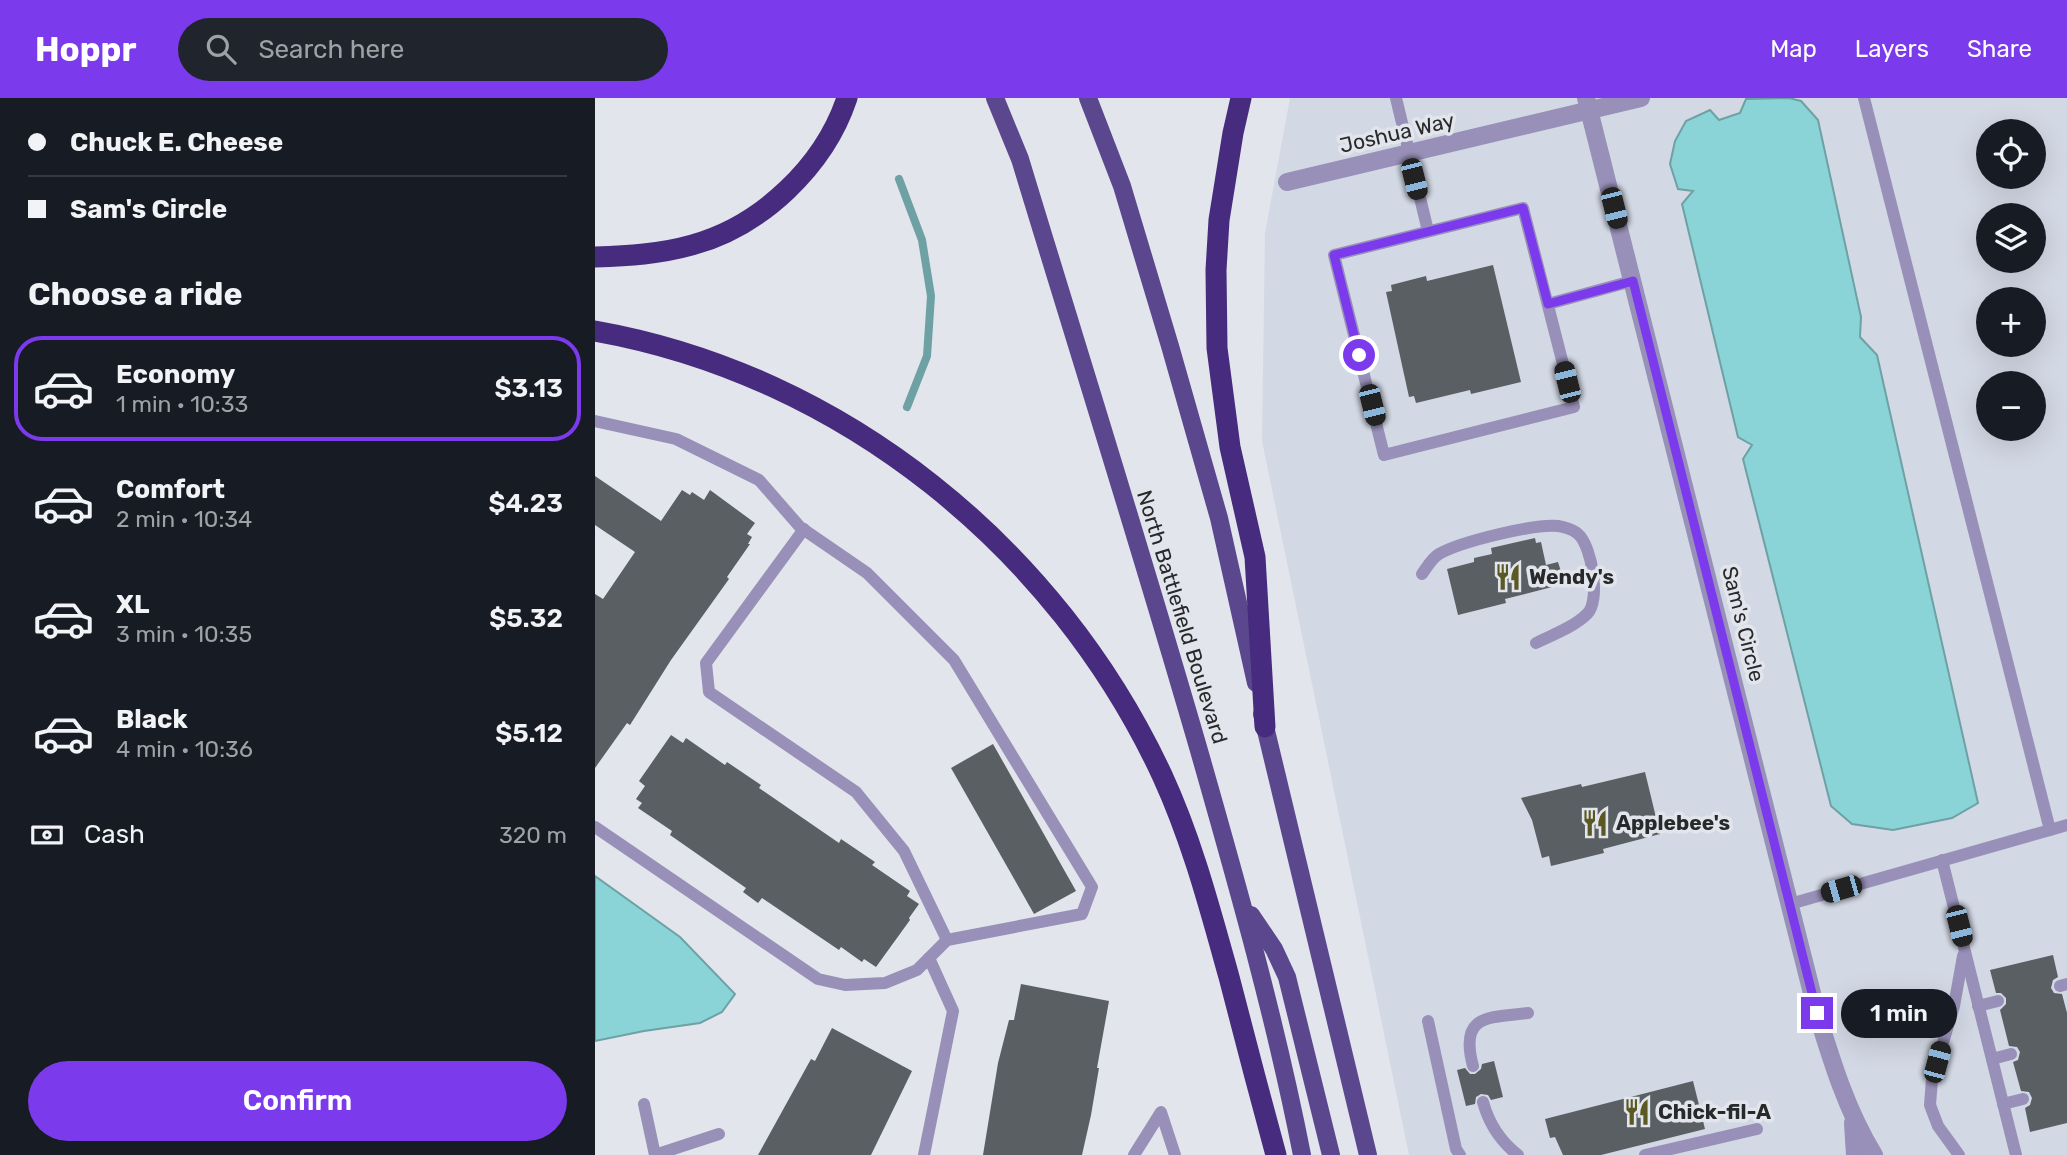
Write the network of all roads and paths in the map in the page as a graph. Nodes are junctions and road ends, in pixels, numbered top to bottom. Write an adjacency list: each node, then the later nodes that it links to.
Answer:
1 (847, 98): 12 (highway)
2 (995, 98): 25 (main road, North Battlefield Boulevard)
3 (1088, 98): 20 (main road)
4 (1241, 98): 20 (highway)
5 (1397, 98): 9 (lane)
6 (1641, 98): 8 (street, Joshua Way)
7 (1864, 98): 23 (lane)
8 (1588, 105): 9 (street, Joshua Way); 13 (street, Sam's Circle)
9 (1408, 153): 10 (street, Joshua Way); 11 (lane)
10 (1287, 182)
11 (1427, 231): 14 (lane); 14 (lane)
12 (595, 257)
13 (1633, 281): 14 (lane); 26 (street, Sam's Circle)
14 (1548, 304)
15 (595, 331): 48 (highway)
16 (595, 421): 17 (lane)
17 (804, 529): 27 (lane); 27 (lane)
18 (1422, 574): 19 (lane)
19 (1536, 643)
20 (1265, 727): 51 (main road)
21 (2067, 825): 23 (lane)
22 (595, 827): 29 (lane)
23 (2050, 830): 24 (lane)
24 (1942, 860): 26 (lane); 28 (lane)
25 (1243, 904): 49 (main road, North Battlefield Boulevard); 50 (main road)
26 (1790, 904): 41 (street, Sam's Circle)
27 (947, 940): 29 (lane)
28 (1964, 948): 31 (lane); 57 (lane)
29 (929, 958): 45 (lane)
30 (1998, 1001): 31 (lane)
31 (1978, 1006): 35 (lane)
32 (1528, 1013): 36 (lane)
33 (1427, 1021): 52 (lane)
34 (2011, 1054): 35 (lane)
35 (1992, 1059): 40 (lane)
36 (1473, 1066)
37 (2023, 1099): 40 (lane)
38 (1483, 1102): 53 (lane)
39 (644, 1104): 44 (lane)
40 (2003, 1104): 58 (lane)
41 (1852, 1112): 55 (street); 56 (street, Sam's Circle)
42 (1757, 1129): 54 (lane)
43 (719, 1134): 44 (lane)
44 (655, 1155)
45 (924, 1155)
46 (1134, 1155): 47 (lane)
47 (1175, 1155)
48 (1276, 1155)
49 (1302, 1155)
50 (1331, 1155)
51 (1368, 1155)
52 (1460, 1155)
53 (1518, 1155)
54 (1645, 1155)
55 (1856, 1155)
56 (1874, 1155)
57 (1959, 1155)
58 (2016, 1155)

